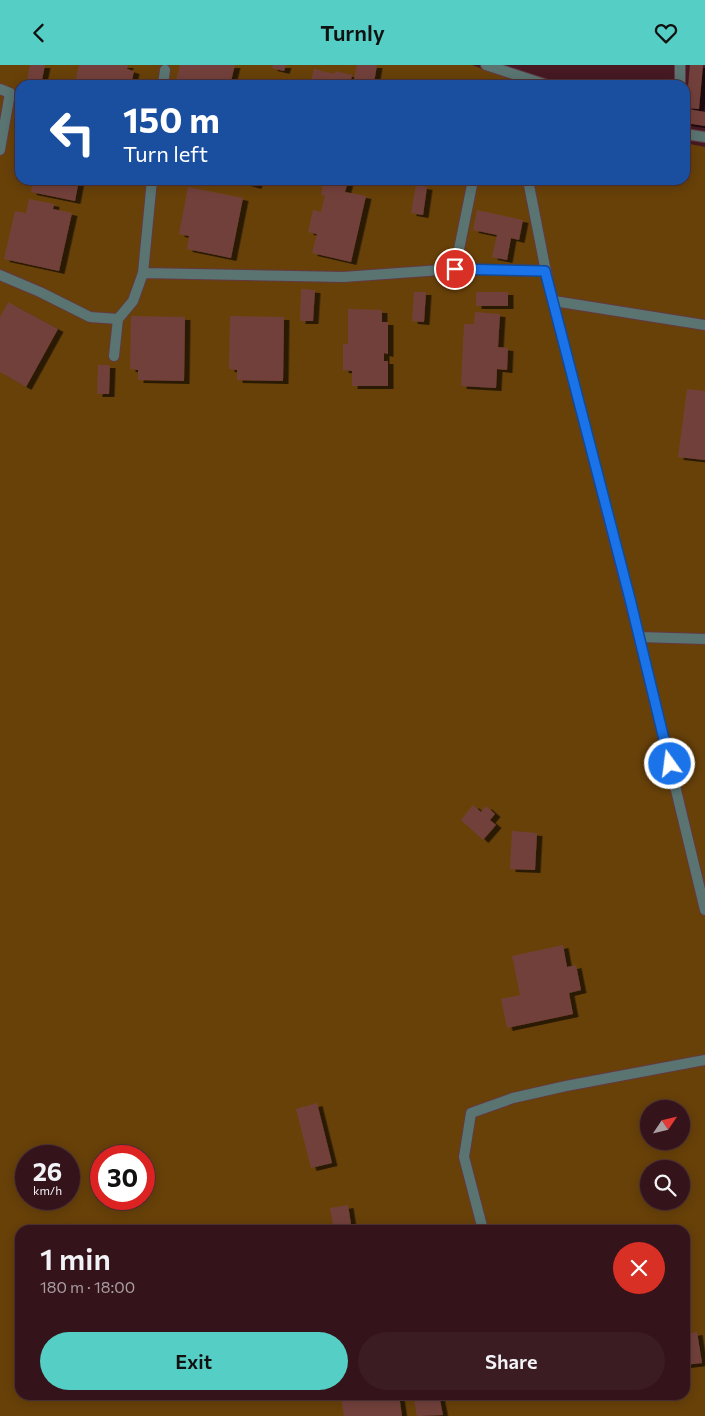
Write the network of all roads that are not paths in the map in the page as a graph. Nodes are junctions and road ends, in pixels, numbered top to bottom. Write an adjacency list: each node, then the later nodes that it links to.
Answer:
1 (486, 65): 5 (street)
2 (680, 65): 6 (street)
3 (165, 70): 4 (street)
4 (164, 80)
5 (532, 80)
6 (680, 80)
7 (0, 89): 8 (street)
8 (15, 94): 11 (street)
9 (690, 134): 10 (street)
10 (705, 137)
11 (0, 150)
12 (152, 185): 17 (street)
13 (472, 185): 15 (street)
14 (529, 185): 16 (street)
15 (455, 269): 16 (street); 17 (street)
16 (545, 271): 19 (street)
17 (143, 273): 20 (street)
18 (0, 275): 20 (street)
19 (554, 301): 21 (street); 23 (street)
20 (118, 319): 22 (street)
21 (705, 325)
22 (114, 355)
23 (639, 637): 24 (street); 25 (street)
24 (705, 639)
25 (705, 910)
26 (705, 1061): 27 (street)
27 (482, 1225)

